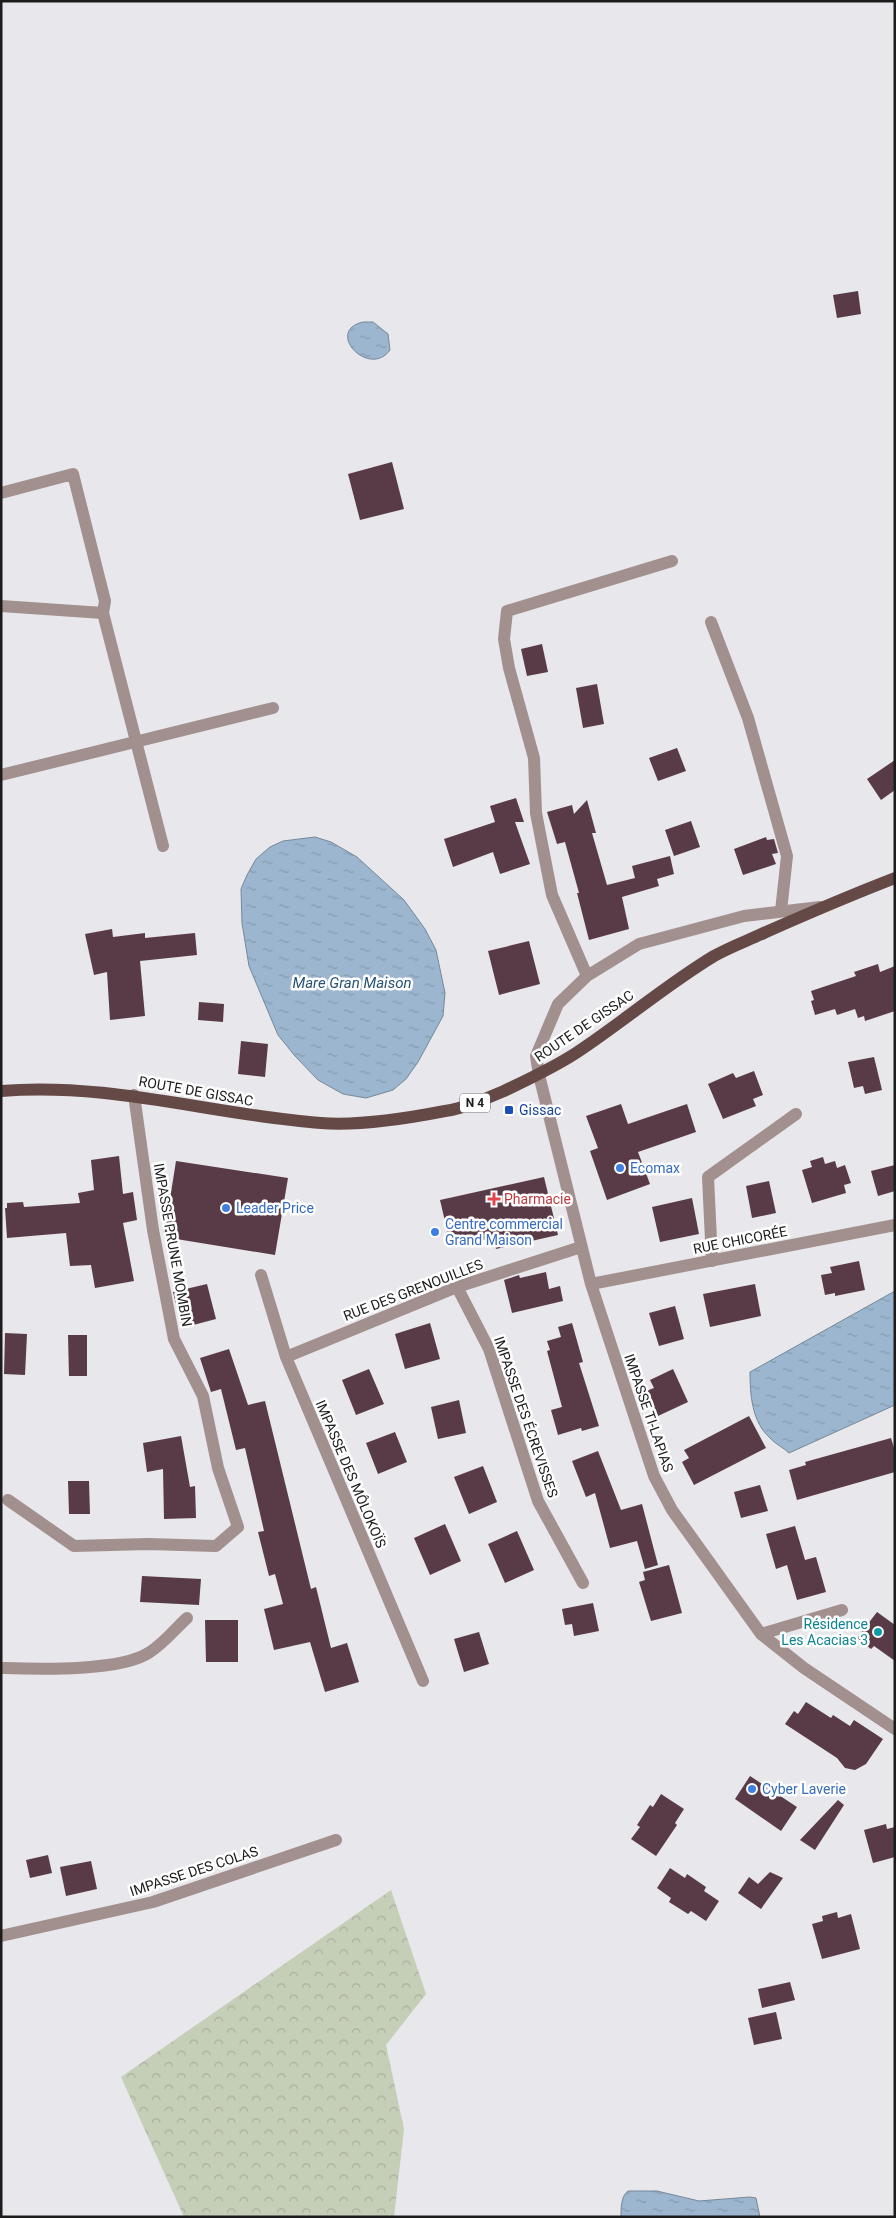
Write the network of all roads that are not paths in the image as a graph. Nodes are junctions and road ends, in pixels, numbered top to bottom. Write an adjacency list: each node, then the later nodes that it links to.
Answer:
1 (1, 493): 4 (street)
2 (672, 561): 13 (street)
3 (1, 606): 4 (street)
4 (103, 613): 7 (street)
5 (711, 622): 12 (street)
6 (273, 708): 7 (street)
7 (136, 741): 8 (street); 9 (street)
8 (1, 775)
9 (164, 846)
10 (895, 878): 11 (main road, ROUTE DE GISSAC / N 4)
11 (822, 907): 12 (street, IMPASSE TI-LAPIAS); 14 (main road, ROUTE DE GISSAC / N 4)
12 (781, 911): 13 (street, IMPASSE TI-LAPIAS)
13 (587, 976): 14 (street, IMPASSE TI-LAPIAS)
14 (539, 1075): 16 (main road, ROUTE DE GISSAC / N 4); 19 (street, IMPASSE TI-LAPIAS)
15 (1, 1091): 16 (main road, ROUTE DE GISSAC / N 4)
16 (134, 1095): 25 (street, IMPASSE PRUNE MOMBIN)
17 (796, 1114): 20 (street)
18 (895, 1225): 20 (street, RUE CHICORÉE)
19 (582, 1247): 22 (street, IMPASSE TI-LAPIAS); 23 (street, RUE DES GRENOUILLES)
20 (712, 1260): 22 (street, RUE CHICORÉE)
21 (261, 1275): 24 (street, IMPASSE DES MÔLOKOÏS)
22 (591, 1284): 29 (street, IMPASSE TI-LAPIAS)
23 (457, 1287): 24 (street, RUE DES GRENOUILLES); 26 (street, IMPASSE DES ÉCREVISSES)
24 (286, 1357): 31 (street, IMPASSE DES MÔLOKOÏS)
25 (8, 1500)
26 (583, 1583)
27 (842, 1610): 29 (street)
28 (187, 1618): 30 (street)
29 (761, 1634): 32 (street, IMPASSE TI-LAPIAS)
30 (1, 1668)
31 (423, 1681)
32 (895, 1729)
33 (336, 1840): 34 (street, IMPASSE DES COLAS)
34 (1, 1936)

